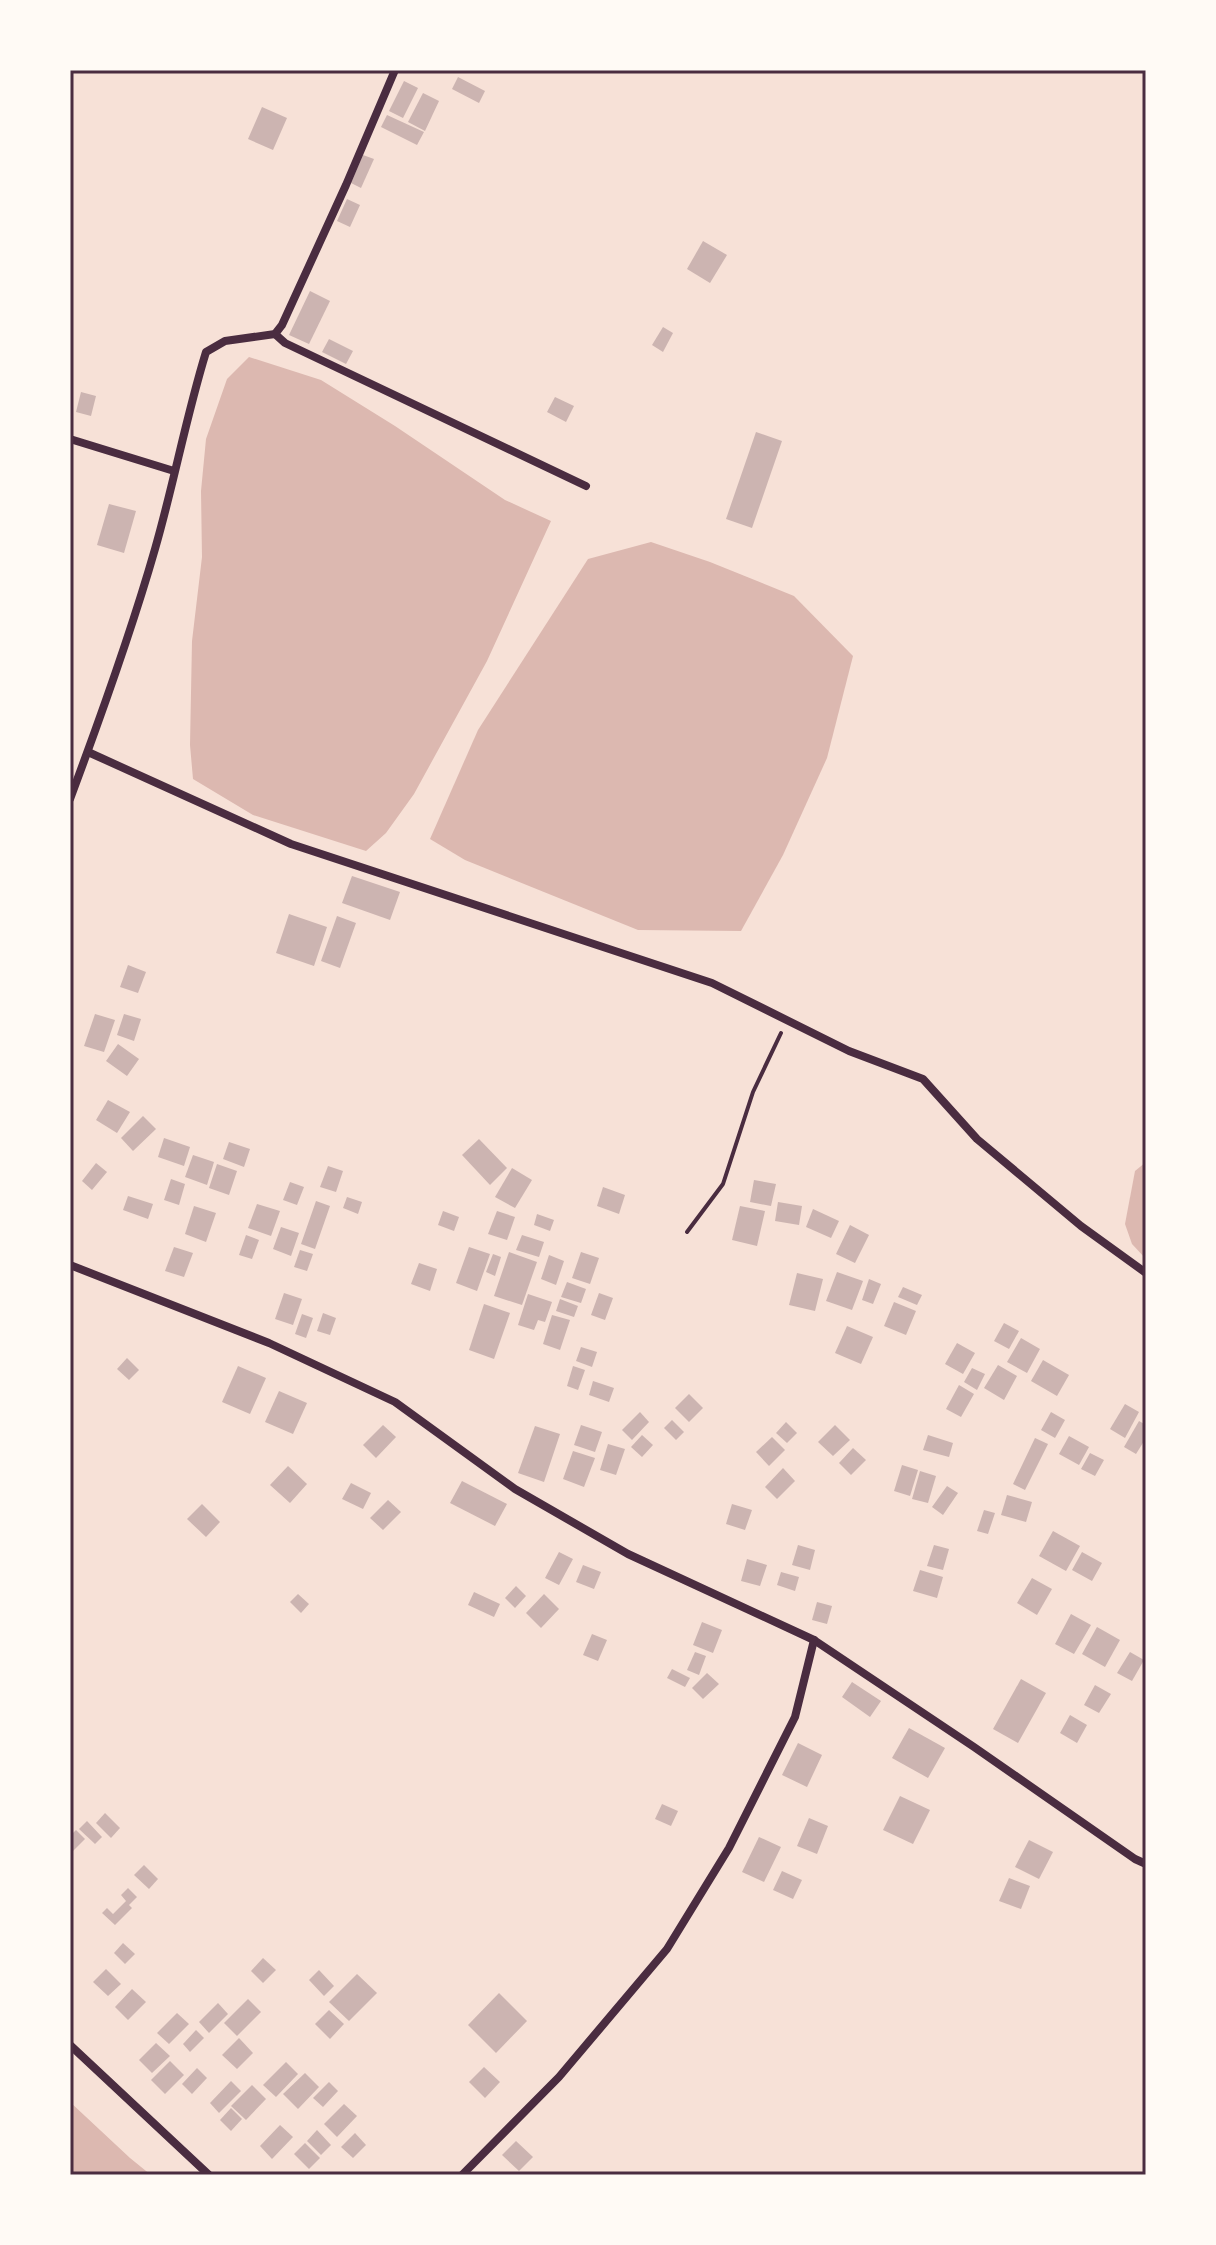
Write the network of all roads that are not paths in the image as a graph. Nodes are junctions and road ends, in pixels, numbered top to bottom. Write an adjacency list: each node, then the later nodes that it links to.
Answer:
1 (395, 70): 2 (street)
2 (275, 334): 4 (street); 5 (street)
3 (70, 439): 4 (street)
4 (174, 471): 6 (street)
5 (586, 486)
6 (88, 752): 7 (street); 9 (street)
7 (70, 799)
8 (70, 1265): 10 (street)
9 (1146, 1273)
10 (814, 1640): 11 (street); 14 (street)
11 (1146, 1864)
12 (70, 2045): 13 (street)
13 (209, 2175)
14 (462, 2175)

